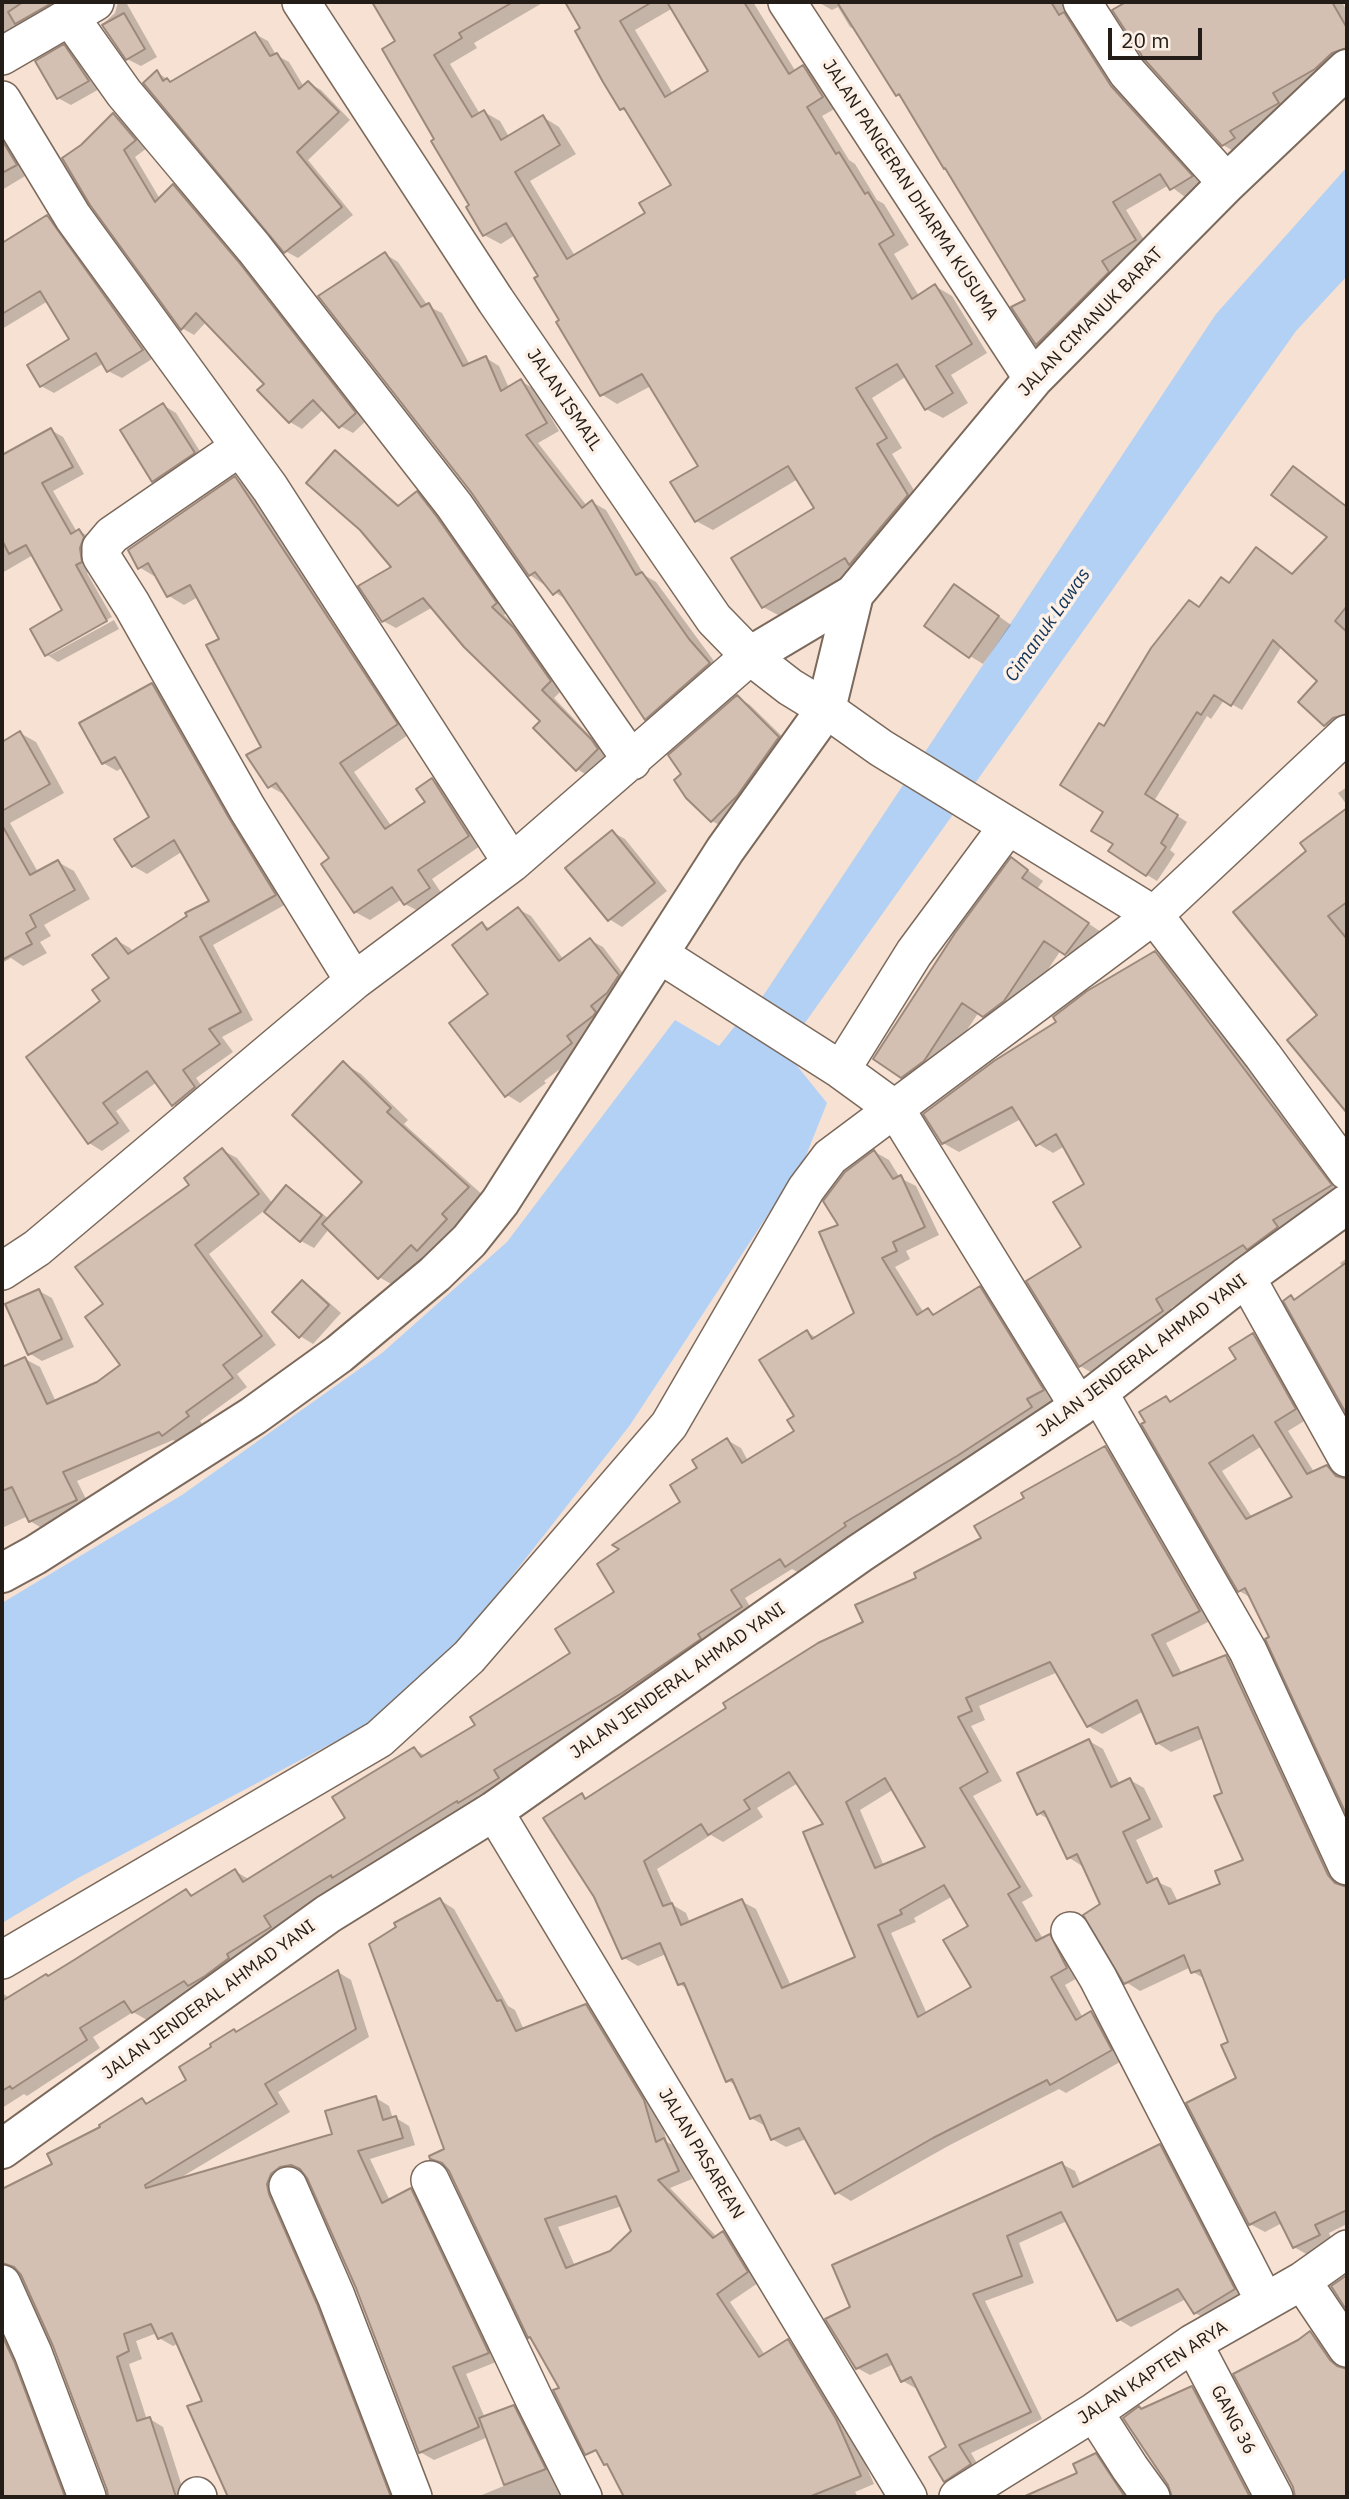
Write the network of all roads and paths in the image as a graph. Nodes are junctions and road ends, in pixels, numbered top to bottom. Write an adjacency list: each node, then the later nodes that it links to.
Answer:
1 (301, 2): 12 (street, JALAN ISMAIL)
2 (787, 2): 9 (street, JALAN PANGERAN DHARMA KUSUMA)
3 (1082, 2): 8 (street)
4 (82, 9): 5 (street); 15 (street)
5 (2, 56)
6 (1347, 69): 8 (street, JALAN CIMANUK BARAT)
7 (2, 100): 10 (street)
8 (1227, 183): 9 (street, JALAN CIMANUK BARAT)
9 (1033, 379): 11 (street, JALAN CIMANUK BARAT)
10 (240, 447): 17 (street); 20 (street)
11 (854, 594): 12 (street); 13 (street)
12 (750, 656): 13 (street, JALAN ISMAIL); 15 (street)
13 (827, 709): 16 (street, JALAN ISMAIL); 19 (street)
14 (1347, 734): 18 (street)
15 (632, 761): 17 (street)
16 (1000, 821): 18 (street, JALAN ISMAIL); 21 (street)
17 (512, 863): 20 (street)
18 (1154, 915): 22 (street); 23 (street)
19 (659, 954): 21 (street); 29 (street)
20 (354, 981): 25 (street)
21 (826, 1062): 22 (street)
22 (896, 1110): 27 (street); 33 (street)
23 (1347, 1171)
24 (1347, 1204): 26 (street, JALAN JENDERAL AHMAD YANI)
25 (2, 1271)
26 (1246, 1277): 27 (street, JALAN JENDERAL AHMAD YANI); 28 (street)
27 (1089, 1400): 30 (street, JALAN JENDERAL AHMAD YANI); 31 (street)
28 (1347, 1458)
29 (2, 1573)
30 (494, 1811): 34 (street, JALAN JENDERAL AHMAD YANI); 47 (street, JALAN PASAREAN)
31 (1347, 1866)
32 (1070, 1931): 40 (street)
33 (2, 1960)
34 (2, 2149)
35 (430, 2180): 46 (street)
36 (288, 2186): 45 (street)
37 (1347, 2249): 38 (street, JALAN KAPTEN ARYA)
38 (1302, 2281): 40 (street, JALAN KAPTEN ARYA); 42 (street)
39 (2, 2284): 44 (street)
40 (1265, 2302): 41 (street, JALAN KAPTEN ARYA)
41 (1192, 2343): 43 (street, JALAN KAPTEN ARYA); 50 (street, GANG 36)
42 (1347, 2348)
43 (1094, 2412): 48 (street, JALAN KAPTEN ARYA); 49 (street)
44 (87, 2497)
45 (413, 2497)
46 (583, 2497)
47 (908, 2497)
48 (958, 2497)
49 (1152, 2497)
50 (1274, 2497)

